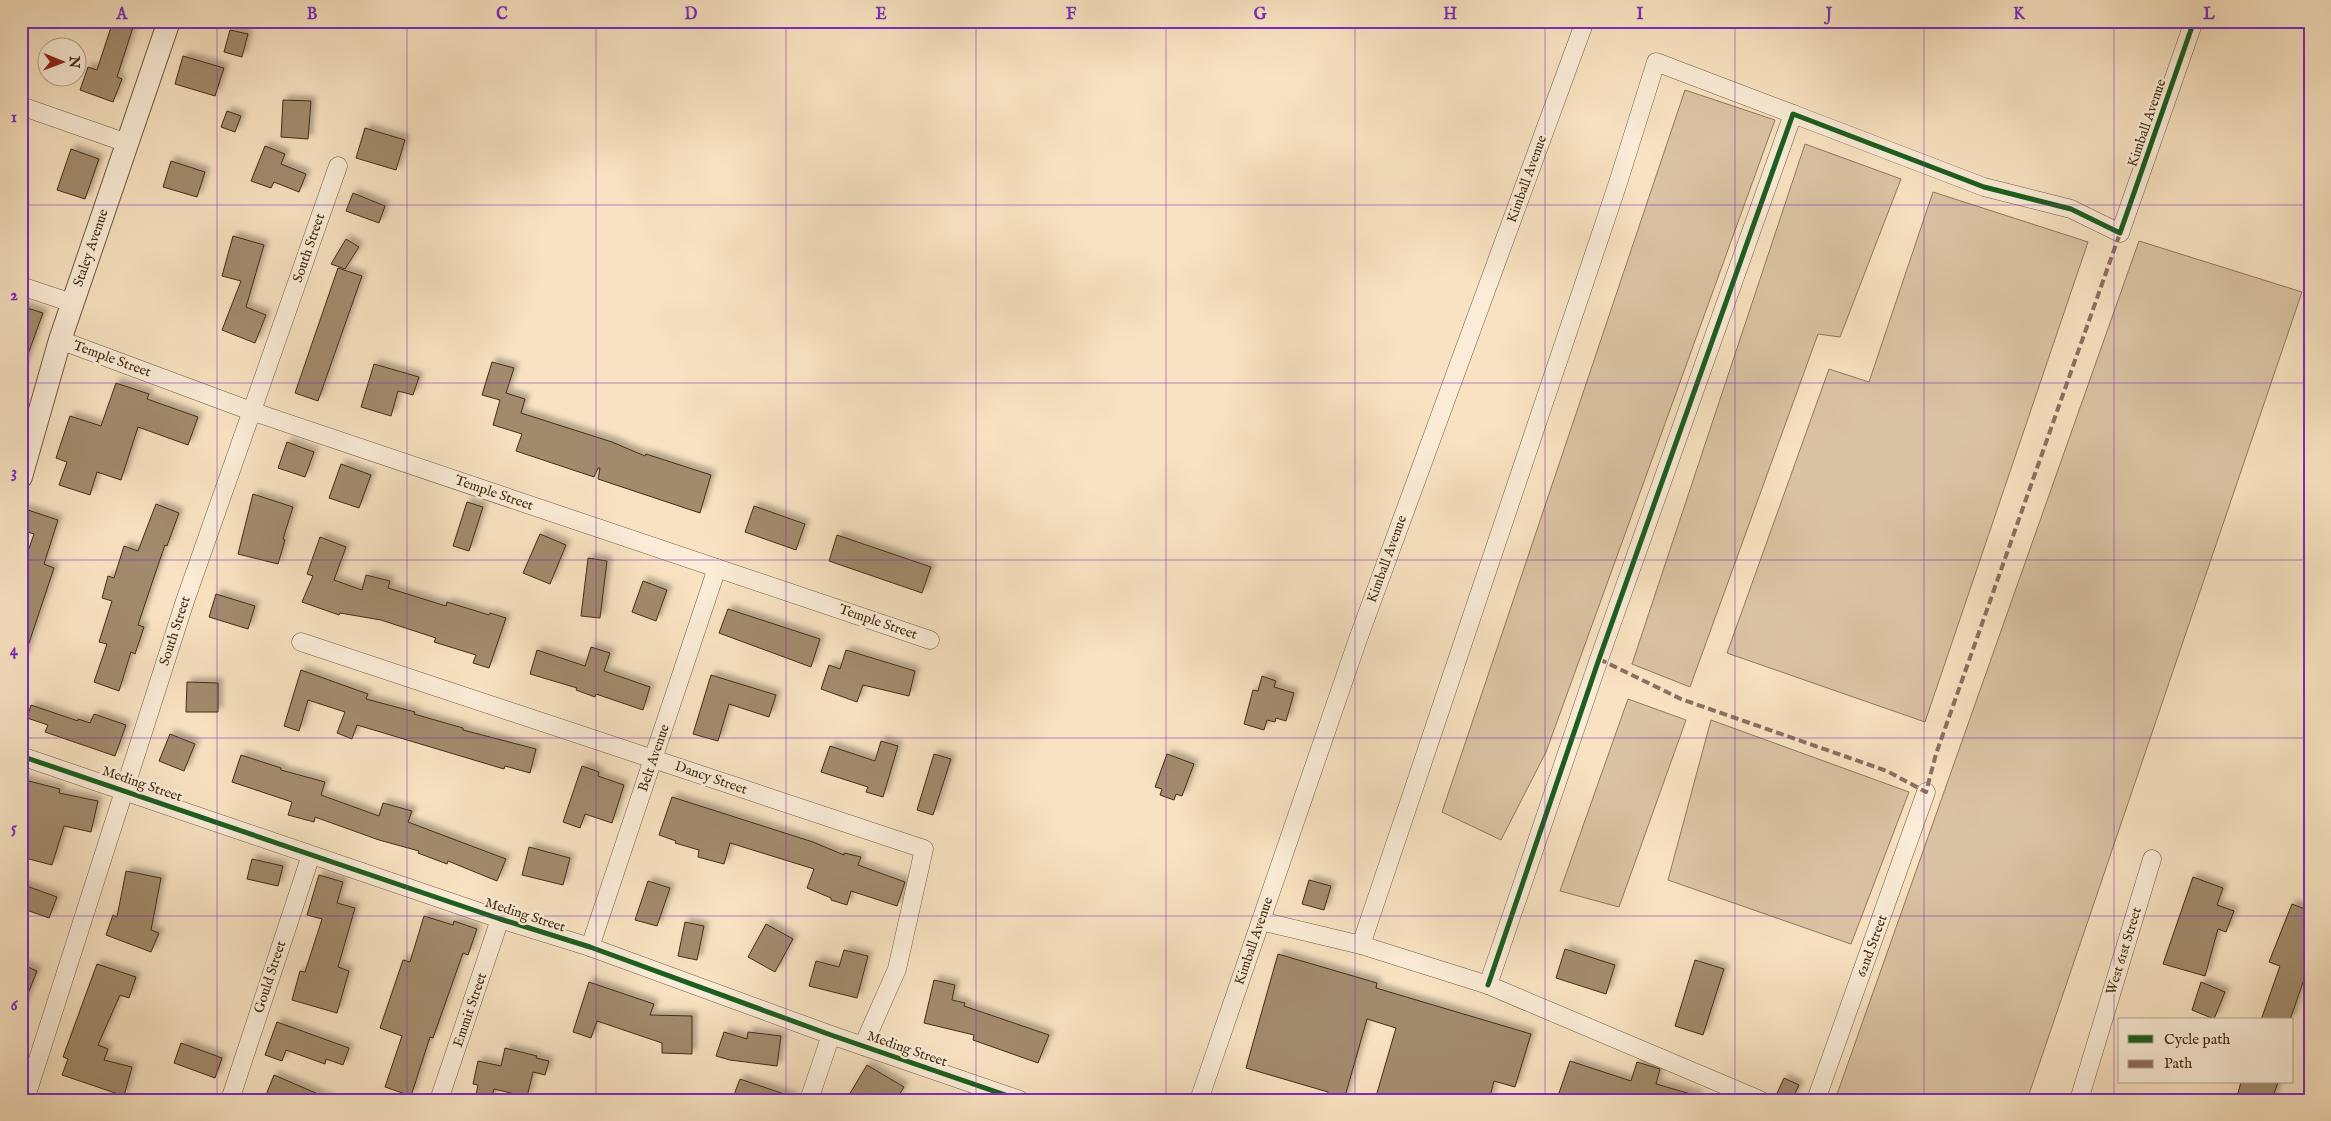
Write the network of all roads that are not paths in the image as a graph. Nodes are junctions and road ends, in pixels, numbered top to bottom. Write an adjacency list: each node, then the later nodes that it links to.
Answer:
1 (169, 21): 6 (street, Staley Avenue)
2 (1585, 21): 23 (street, Kimball Avenue)
3 (2194, 21): 5 (street, Kimball Avenue)
4 (21, 106): 6 (street)
5 (1793, 114): 24 (street); 26 (street)
6 (127, 143): 9 (street, Staley Avenue)
7 (338, 166): 11 (street, South Street)
8 (21, 286): 9 (street)
9 (72, 304): 10 (street, Staley Avenue)
10 (60, 340): 11 (street, Temple Street); 12 (street, Staley Avenue)
11 (252, 411): 13 (street, Temple Street); 18 (street, South Street)
12 (21, 477)
13 (717, 568): 14 (street, Temple Street); 17 (street, Belt Avenue)
14 (930, 640)
15 (301, 642): 17 (street, Dancy Street)
16 (21, 756): 18 (street, Meding Street)
17 (654, 759): 25 (street, Belt Avenue); 28 (street, Dancy Street)
18 (123, 790): 20 (street, Meding Street); 29 (street, South Street)
19 (1926, 792): 36 (street, 62nd Street)
20 (311, 855): 22 (street, Meding Street); 30 (street, Gould Street)
21 (2152, 859): 37 (street, West 61st Street)
22 (500, 919): 25 (street, Meding Street); 31 (street, Emmit Street)
23 (1261, 921): 24 (street); 34 (street, Kimball Avenue)
24 (1361, 945): 26 (street)
25 (590, 947): 27 (street, Meding Street)
26 (1488, 985): 35 (street)
27 (831, 1035): 28 (street, Meding Street); 32 (street)
28 (863, 1046): 33 (street, Meding Street)
29 (25, 1100)
30 (230, 1100)
31 (439, 1100)
32 (809, 1100)
33 (1020, 1100)
34 (1199, 1100)
35 (1760, 1100)
36 (1816, 1100)
37 (2079, 1100)

